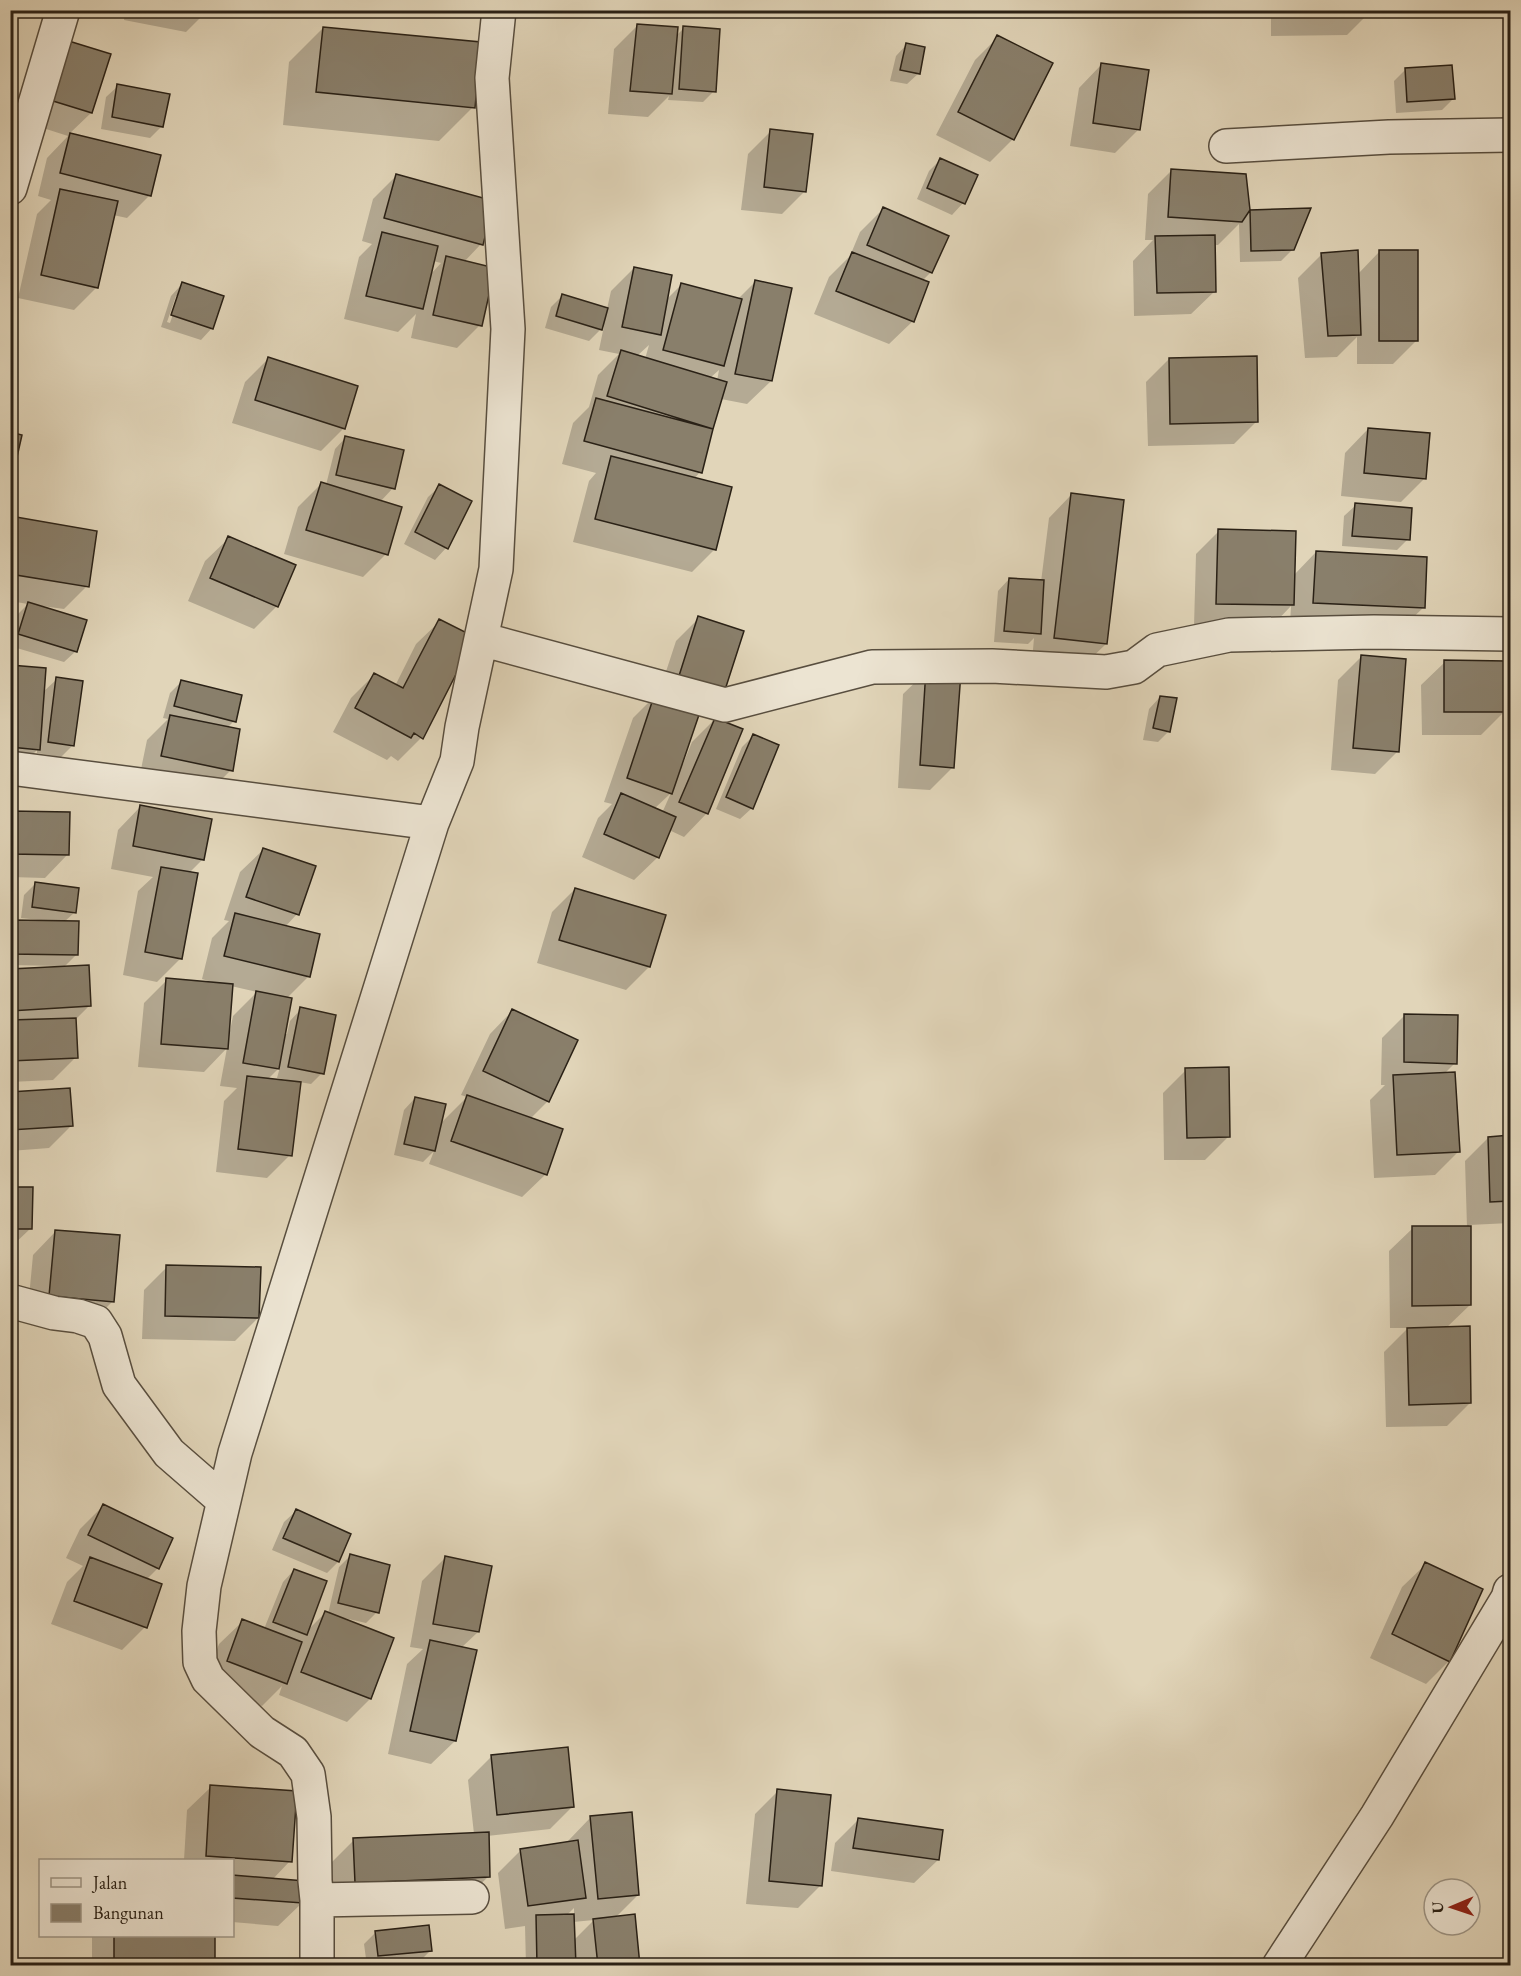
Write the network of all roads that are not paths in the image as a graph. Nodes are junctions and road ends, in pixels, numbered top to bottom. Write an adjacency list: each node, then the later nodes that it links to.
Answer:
1 (63, 10): 5 (street)
2 (499, 10): 7 (street)
3 (1510, 135): 4 (street)
4 (1226, 146)
5 (10, 188)
6 (1510, 634): 7 (street)
7 (481, 639): 9 (street)
8 (10, 768): 9 (street)
9 (432, 823): 11 (street)
10 (10, 1301): 11 (street)
11 (223, 1500): 14 (street)
12 (1510, 1591): 16 (street)
13 (472, 1897): 14 (street)
14 (317, 1900): 15 (street)
15 (316, 1965)
16 (1279, 1965)

